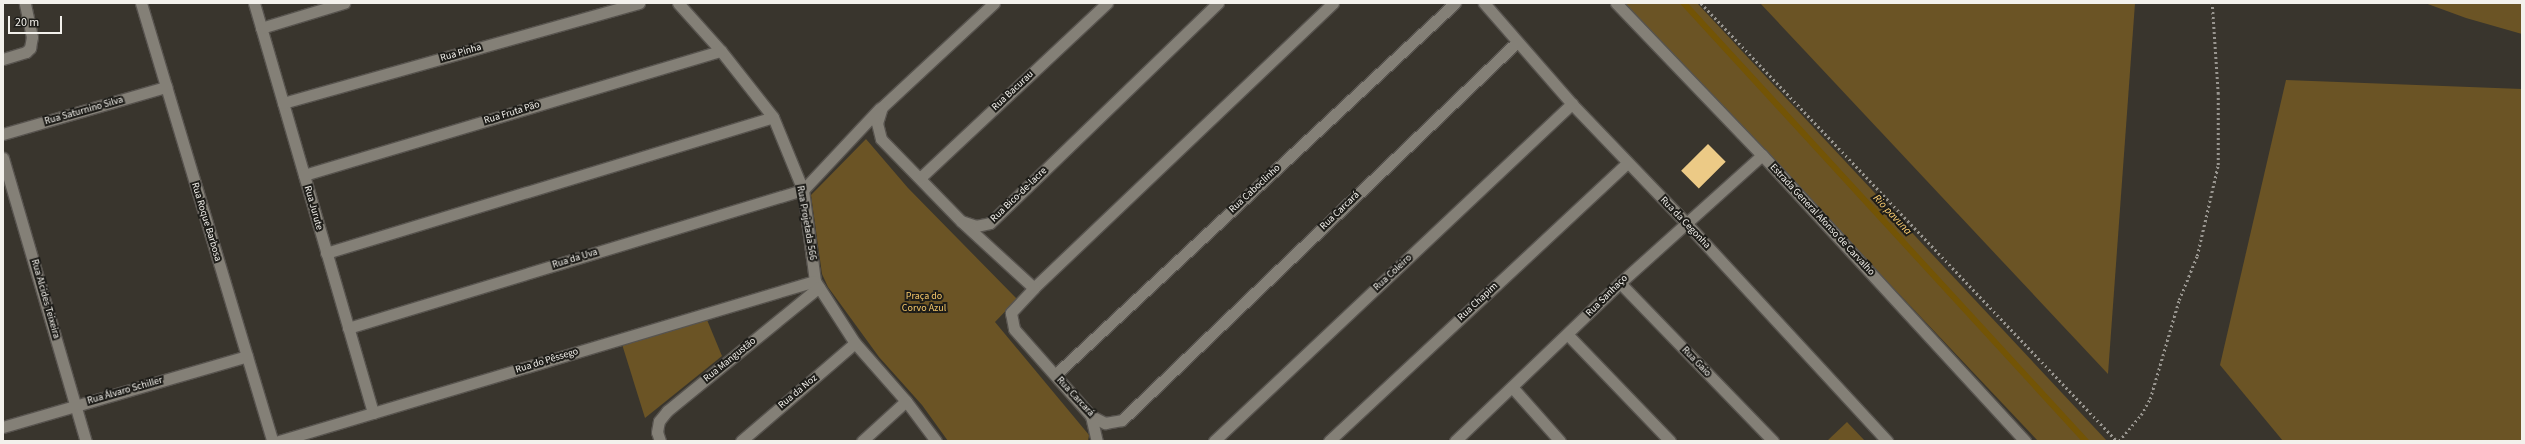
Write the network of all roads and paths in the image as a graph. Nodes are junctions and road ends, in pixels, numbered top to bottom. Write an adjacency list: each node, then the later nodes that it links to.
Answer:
1 (25, 3): 19 (street)
2 (141, 3): 20 (street, Rua Roque Barbosa)
3 (254, 3): 16 (street, Rua Jurute)
4 (344, 3): 16 (street)
5 (639, 3): 21 (street, Rua Pinha)
6 (678, 3): 18 (street, Rua Projetada 566)
7 (994, 3): 23 (street)
8 (1107, 3): 30 (street, Rua Bacurau)
9 (1218, 3): 32 (street, Rua Bico-de-lacre)
10 (1333, 3): 37 (street, Rua Carcará)
11 (1455, 3): 42 (street, Rua Caboclinho)
12 (1484, 3): 17 (street, Rua da Cegonha)
13 (1616, 3): 26 (street, Estrada General Afonso de Carvalho)
14 (1701, 3): 65 (path)
15 (2212, 3): 65 (path)
16 (261, 28): 21 (street, Rua Jurute)
17 (1516, 43): 22 (street, Rua da Cegonha); 47 (street, Rua Carcará)
18 (720, 51): 24 (street, Rua Projetada 566); 29 (street, Rua Fruta Pão)
19 (3, 59)
20 (166, 87): 25 (street, Rua Saturnino Silva); 41 (street, Rua Roque Barbosa)
21 (283, 103): 29 (street, Rua Jurute)
22 (1572, 104): 28 (street, Rua da Cegonha); 57 (street, Rua Coleiro)
23 (882, 107): 30 (street); 31 (street)
24 (773, 117): 31 (street, Rua Projetada 566); 34 (street)
25 (3, 134)
26 (1762, 155): 33 (street, Rua Sanhaço); 64 (street, Estrada General Afonso de Carvalho)
27 (3, 158): 45 (street, Rua Alcides Teixeira)
28 (1627, 163): 33 (street, Rua da Cegonha); 58 (street, Rua Chapim)
29 (304, 175): 34 (street, Rua Jurute)
30 (920, 178): 32 (street)
31 (803, 190): 36 (street, Rua Projetada 566); 38 (street, Rua da Uva)
32 (961, 221): 37 (street)
33 (1686, 222): 35 (street, Rua Sanhaço); 63 (street, Rua da Cegonha)
34 (326, 253): 38 (street, Rua Jurute)
35 (1620, 283): 39 (street, Rua Sanhaço); 62 (street, Rua Gaio)
36 (818, 284): 40 (street, Rua Projetada 566); 46 (street, Rua do Pêssego); 52 (street, Rua Mangustão)
37 (1034, 288): 42 (street, Rua Carcará)
38 (348, 328): 46 (street, Rua Jurute)
39 (1568, 335): 43 (street, Rua Sanhaço); 61 (street)
40 (855, 343): 44 (street, Rua Projetada 566); 53 (street, Rua da Noz)
41 (247, 356): 45 (street, Rua Álvaro Schiller); 50 (street, Rua Roque Barbosa)
42 (1055, 375): 47 (street, Rua Carcará)
43 (1512, 387): 59 (street, Rua Sanhaço); 60 (street)
44 (906, 401): 54 (street); 55 (street, Rua Projetada 566)
45 (76, 406): 48 (street, Rua Álvaro Schiller); 49 (street, Rua Alcides Teixeira)
46 (373, 413): 51 (street, Rua do Pêssego)
47 (1091, 416): 56 (street)
48 (3, 427)
49 (86, 441)
50 (272, 441)
51 (279, 441)
52 (660, 441)
53 (741, 441)
54 (862, 441)
55 (936, 441)
56 (1097, 441)
57 (1214, 441)
58 (1329, 441)
59 (1455, 441)
60 (1560, 441)
61 (1670, 441)
62 (1773, 441)
63 (1887, 441)
64 (2025, 441)
65 (2118, 441)

